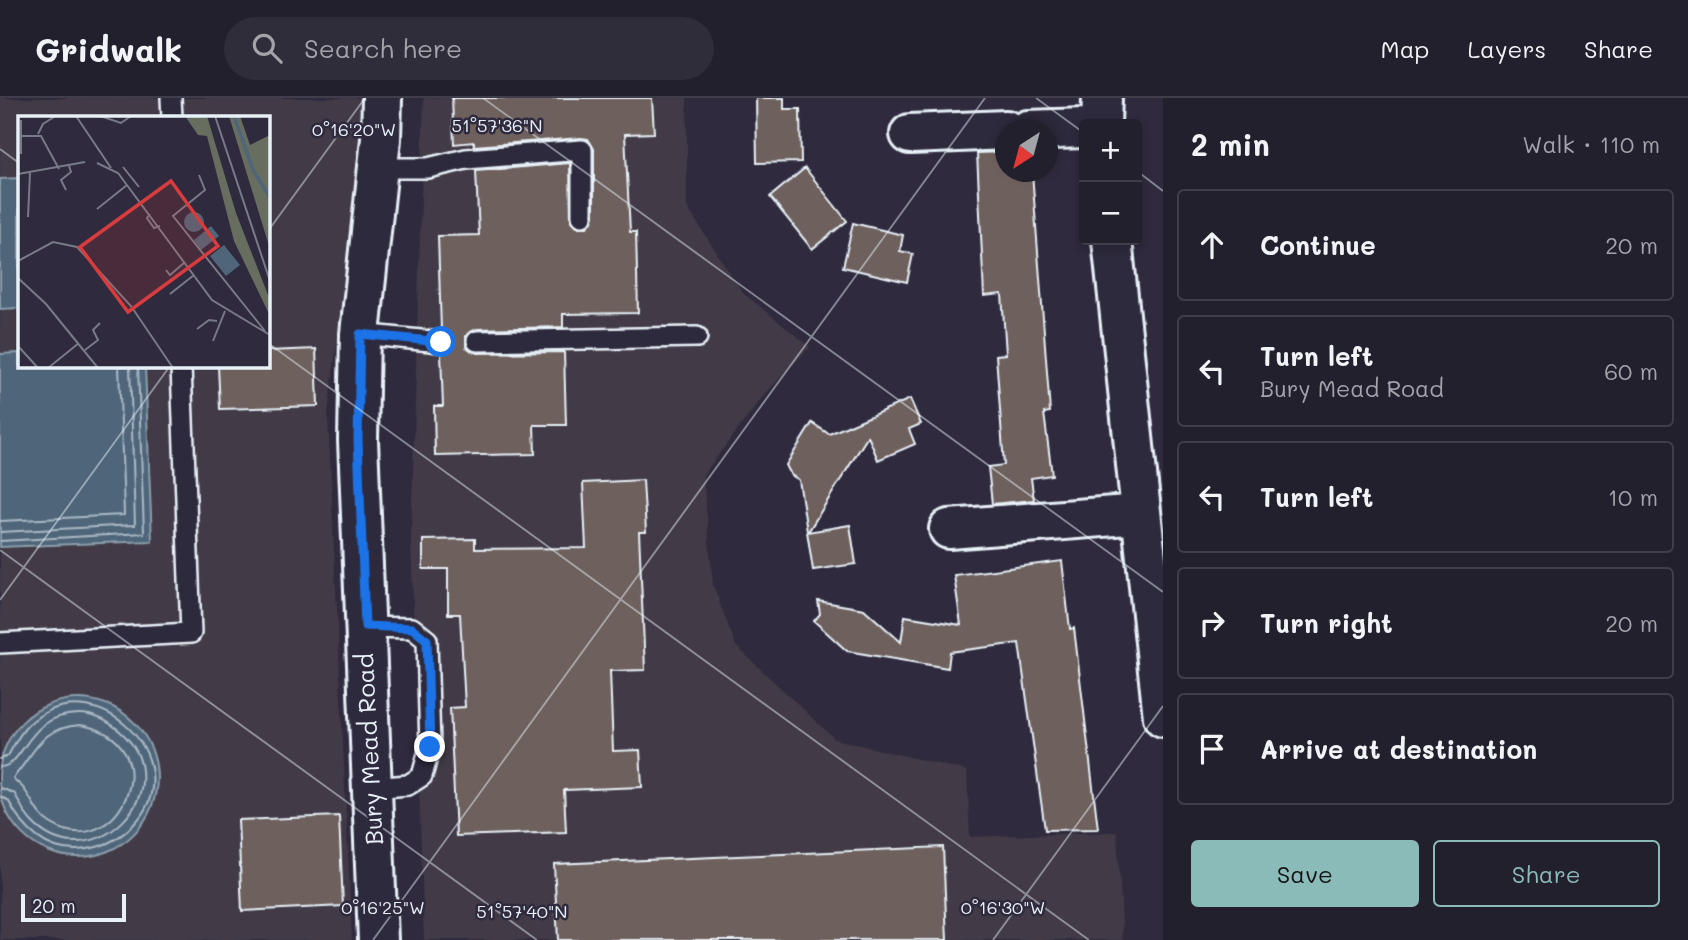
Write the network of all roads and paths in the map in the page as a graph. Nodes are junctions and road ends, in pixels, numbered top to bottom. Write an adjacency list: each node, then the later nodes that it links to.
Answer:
1 (171, 98): 4 (lane)
2 (382, 98): 10 (street, Bury Mead Road)
3 (1102, 98): 5 (street)
4 (172, 116)
5 (1101, 119)
6 (1079, 128): 7 (street)
7 (1058, 129)
8 (995, 130): 9 (street)
9 (910, 134)
10 (378, 169): 11 (lane); 13 (street, Bury Mead Road)
11 (582, 216)
12 (1113, 245): 18 (street)
13 (360, 334): 16 (lane); 20 (street, Bury Mead Road)
14 (697, 337): 15 (lane)
15 (477, 341)
16 (441, 342)
17 (181, 368): 21 (lane)
18 (1140, 514): 19 (street); 22 (street)
19 (949, 529)
20 (365, 626): 23 (street, Bury Mead Road); 23 (lane)
21 (0, 643)
22 (1163, 717)
23 (373, 788): 24 (street, Bury Mead Road)
24 (378, 940)

